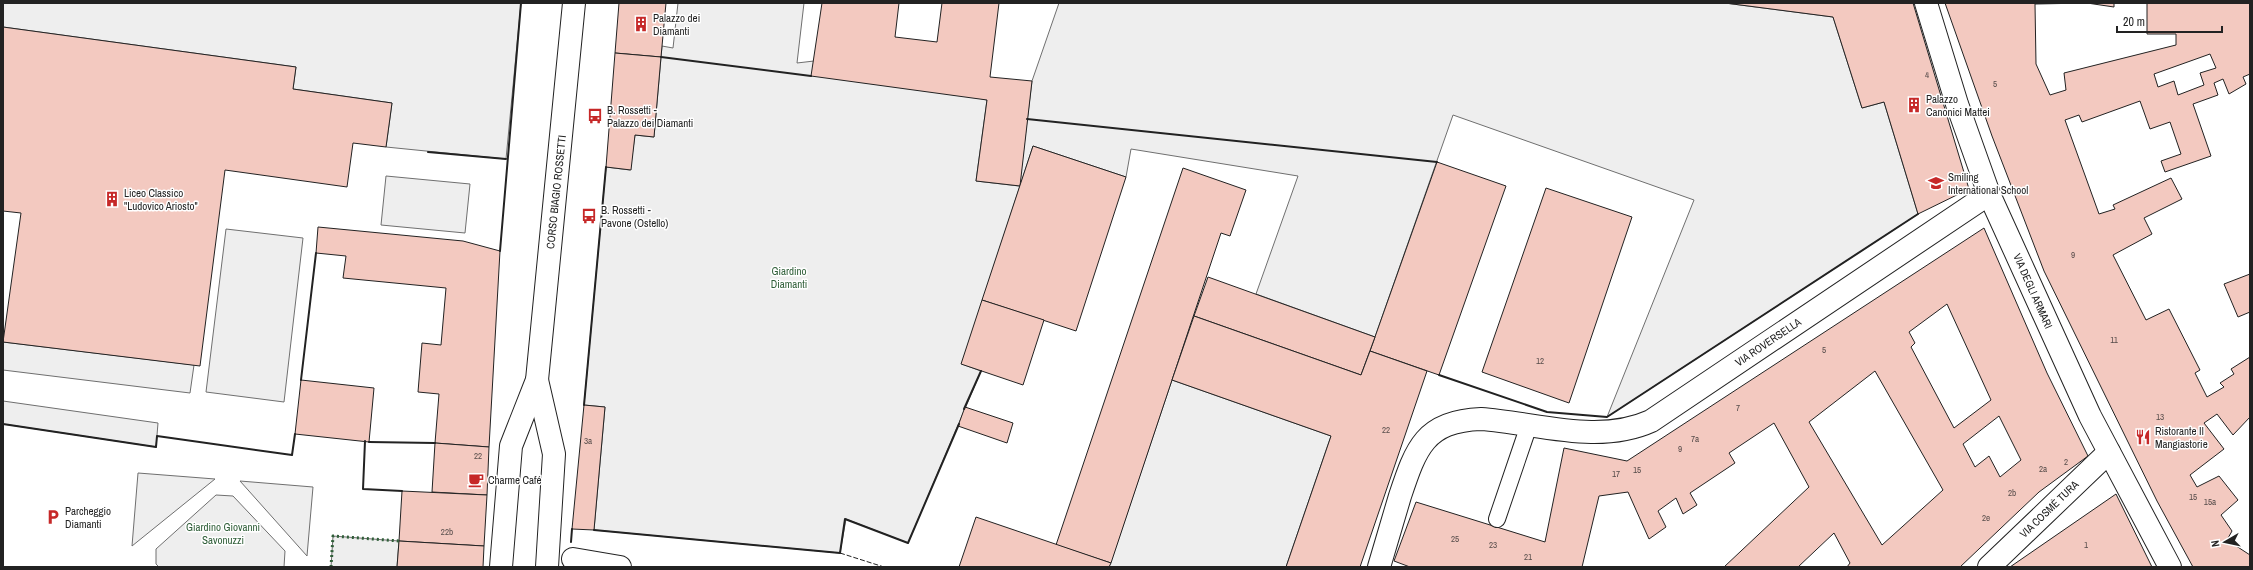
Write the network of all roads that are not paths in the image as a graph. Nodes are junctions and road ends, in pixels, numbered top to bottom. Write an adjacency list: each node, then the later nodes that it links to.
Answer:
1 (574, 3): 4 (street, CORSO BIAGIO ROSSETTI)
2 (1926, 3): 3 (street, VIA DEGLI ARMARI)
3 (1989, 194): 5 (street, VIA ROVERSELLA); 6 (street, VIA DEGLI ARMARI)
4 (538, 380): 9 (street, CORSO BIAGIO ROSSETTI); 10 (street, CORSO BIAGIO ROSSETTI)
5 (1529, 425): 7 (lane); 12 (street, VIA ROVERSELLA)
6 (2109, 452): 13 (street, VIA COSMÈ TURA); 14 (street, VIA DEGLI ARMARI)
7 (1497, 519)
8 (573, 559): 11 (street)
9 (501, 567)
10 (547, 567)
11 (620, 567)
12 (1378, 567)
13 (1989, 567)
14 (2170, 567)

